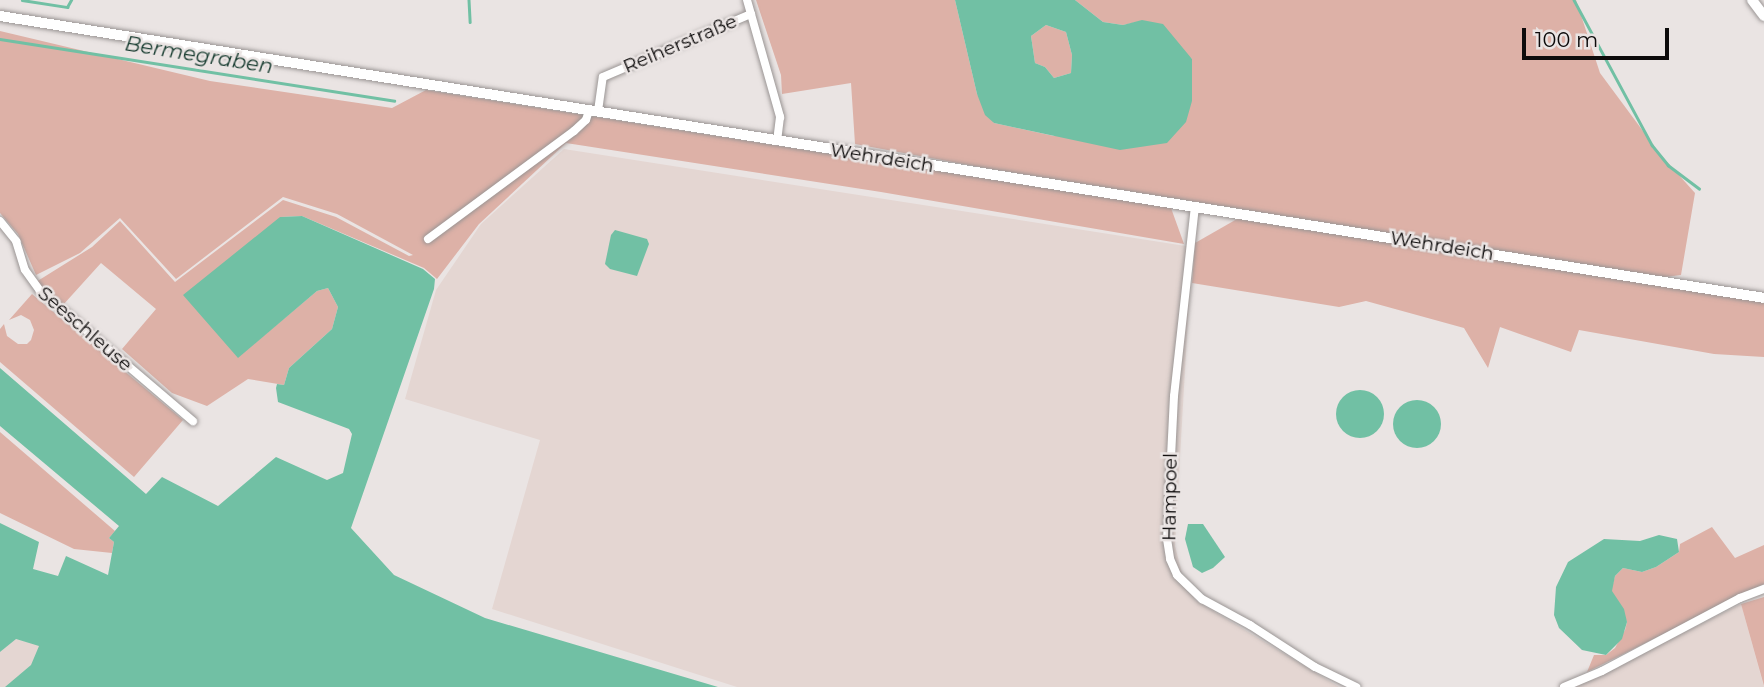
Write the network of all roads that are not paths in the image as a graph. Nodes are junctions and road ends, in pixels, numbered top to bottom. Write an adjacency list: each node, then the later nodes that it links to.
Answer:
1 (747, 0): 3 (street)
2 (1752, 0): 5 (street)
3 (751, 14): 6 (street, Reiherstraße); 7 (street)
4 (0, 16): 6 (street, Wehrdeich)
5 (1764, 16)
6 (593, 110): 7 (street, Wehrdeich); 10 (street)
7 (778, 141): 8 (street, Wehrdeich)
8 (1195, 206): 11 (street, Wehrdeich); 14 (street, Hampoel)
9 (0, 221): 12 (street, Seeschleuse)
10 (428, 239)
11 (1764, 298)
12 (193, 421)
13 (1764, 589): 15 (street)
14 (1356, 687)
15 (1564, 687)

